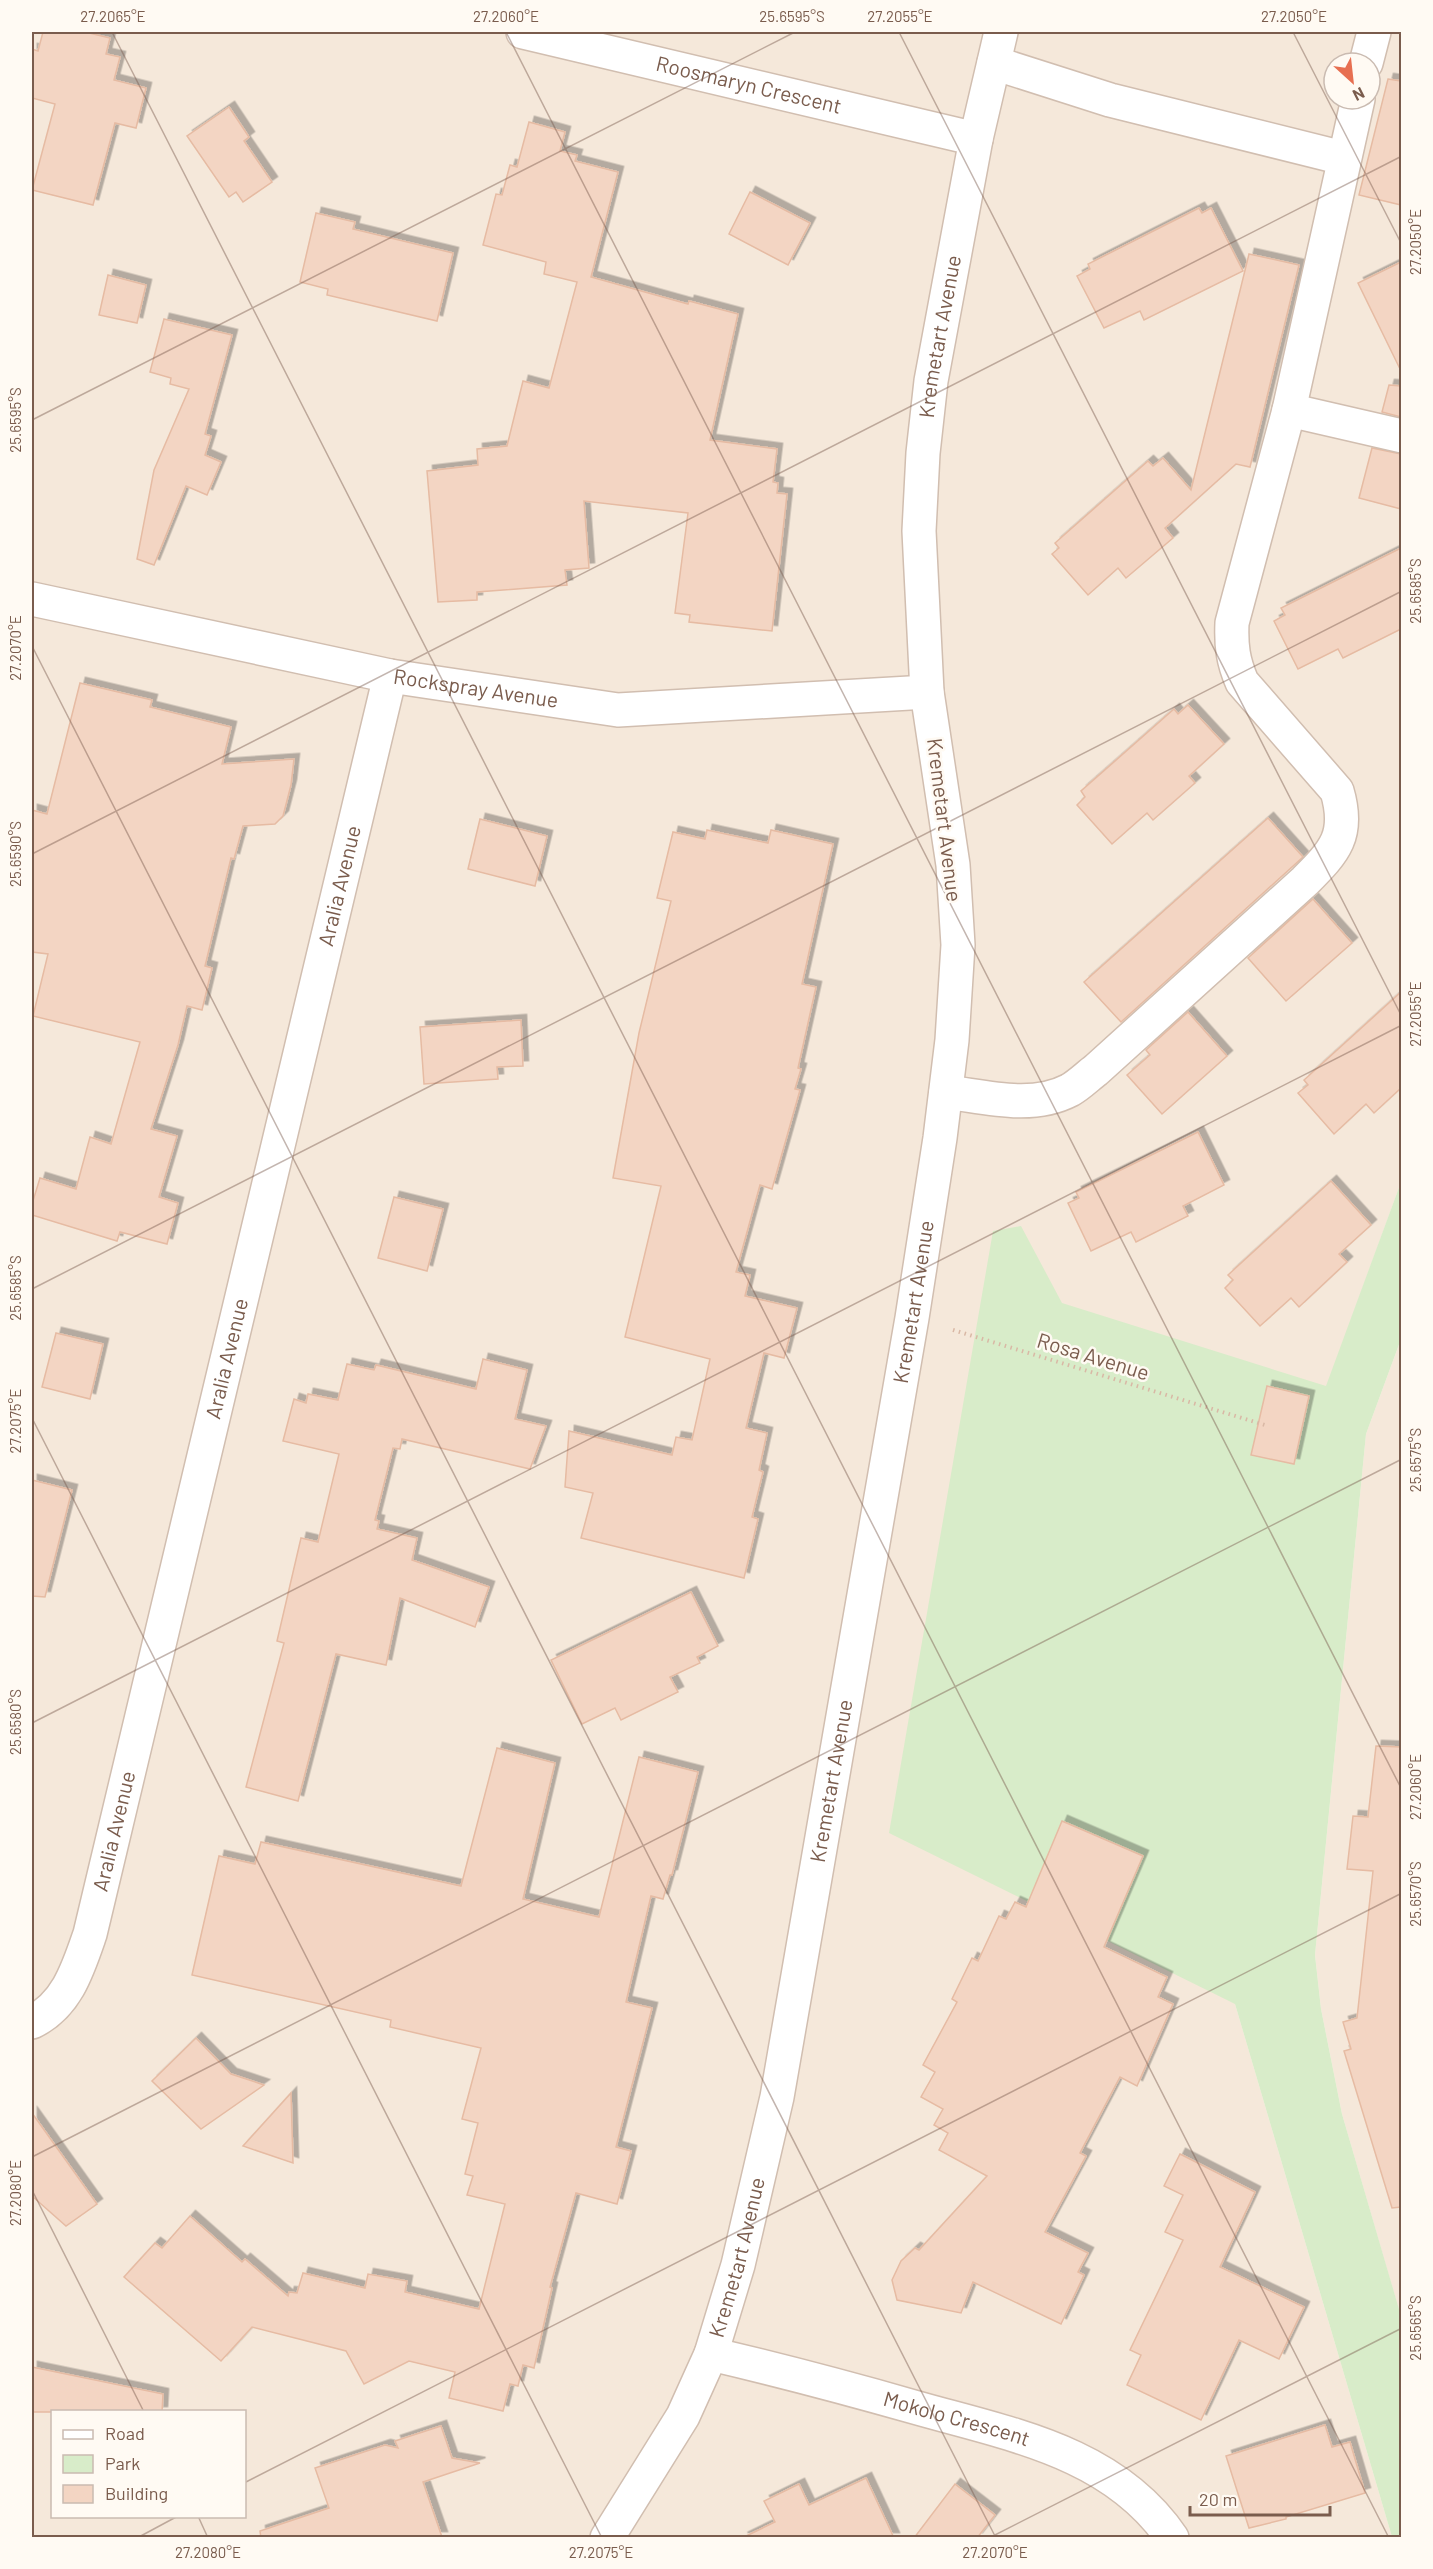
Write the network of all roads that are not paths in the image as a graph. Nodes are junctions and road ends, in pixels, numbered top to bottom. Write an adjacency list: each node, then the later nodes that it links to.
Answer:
1 (524, 32): 7 (street, Roosmaryn Crescent)
2 (1001, 32): 5 (street, Kremetart Avenue)
3 (1374, 32): 4 (street)
4 (1369, 51)
5 (994, 63): 7 (street, Kremetart Avenue); 8 (street)
6 (1355, 111): 8 (street)
7 (976, 139): 13 (street, Kremetart Avenue)
8 (1343, 158): 9 (street)
9 (1289, 410): 10 (street); 14 (street)
10 (1401, 436)
11 (32, 598): 12 (street, Rockspray Avenue)
12 (390, 676): 13 (street, Rockspray Avenue); 15 (street, Aralia Avenue)
13 (927, 692): 14 (street, Kremetart Avenue)
14 (946, 1092): 16 (street, Kremetart Avenue)
15 (32, 2022)
16 (711, 2354): 17 (street, Kremetart Avenue); 18 (street, Mokolo Crescent)
17 (607, 2538)
18 (1172, 2538)

